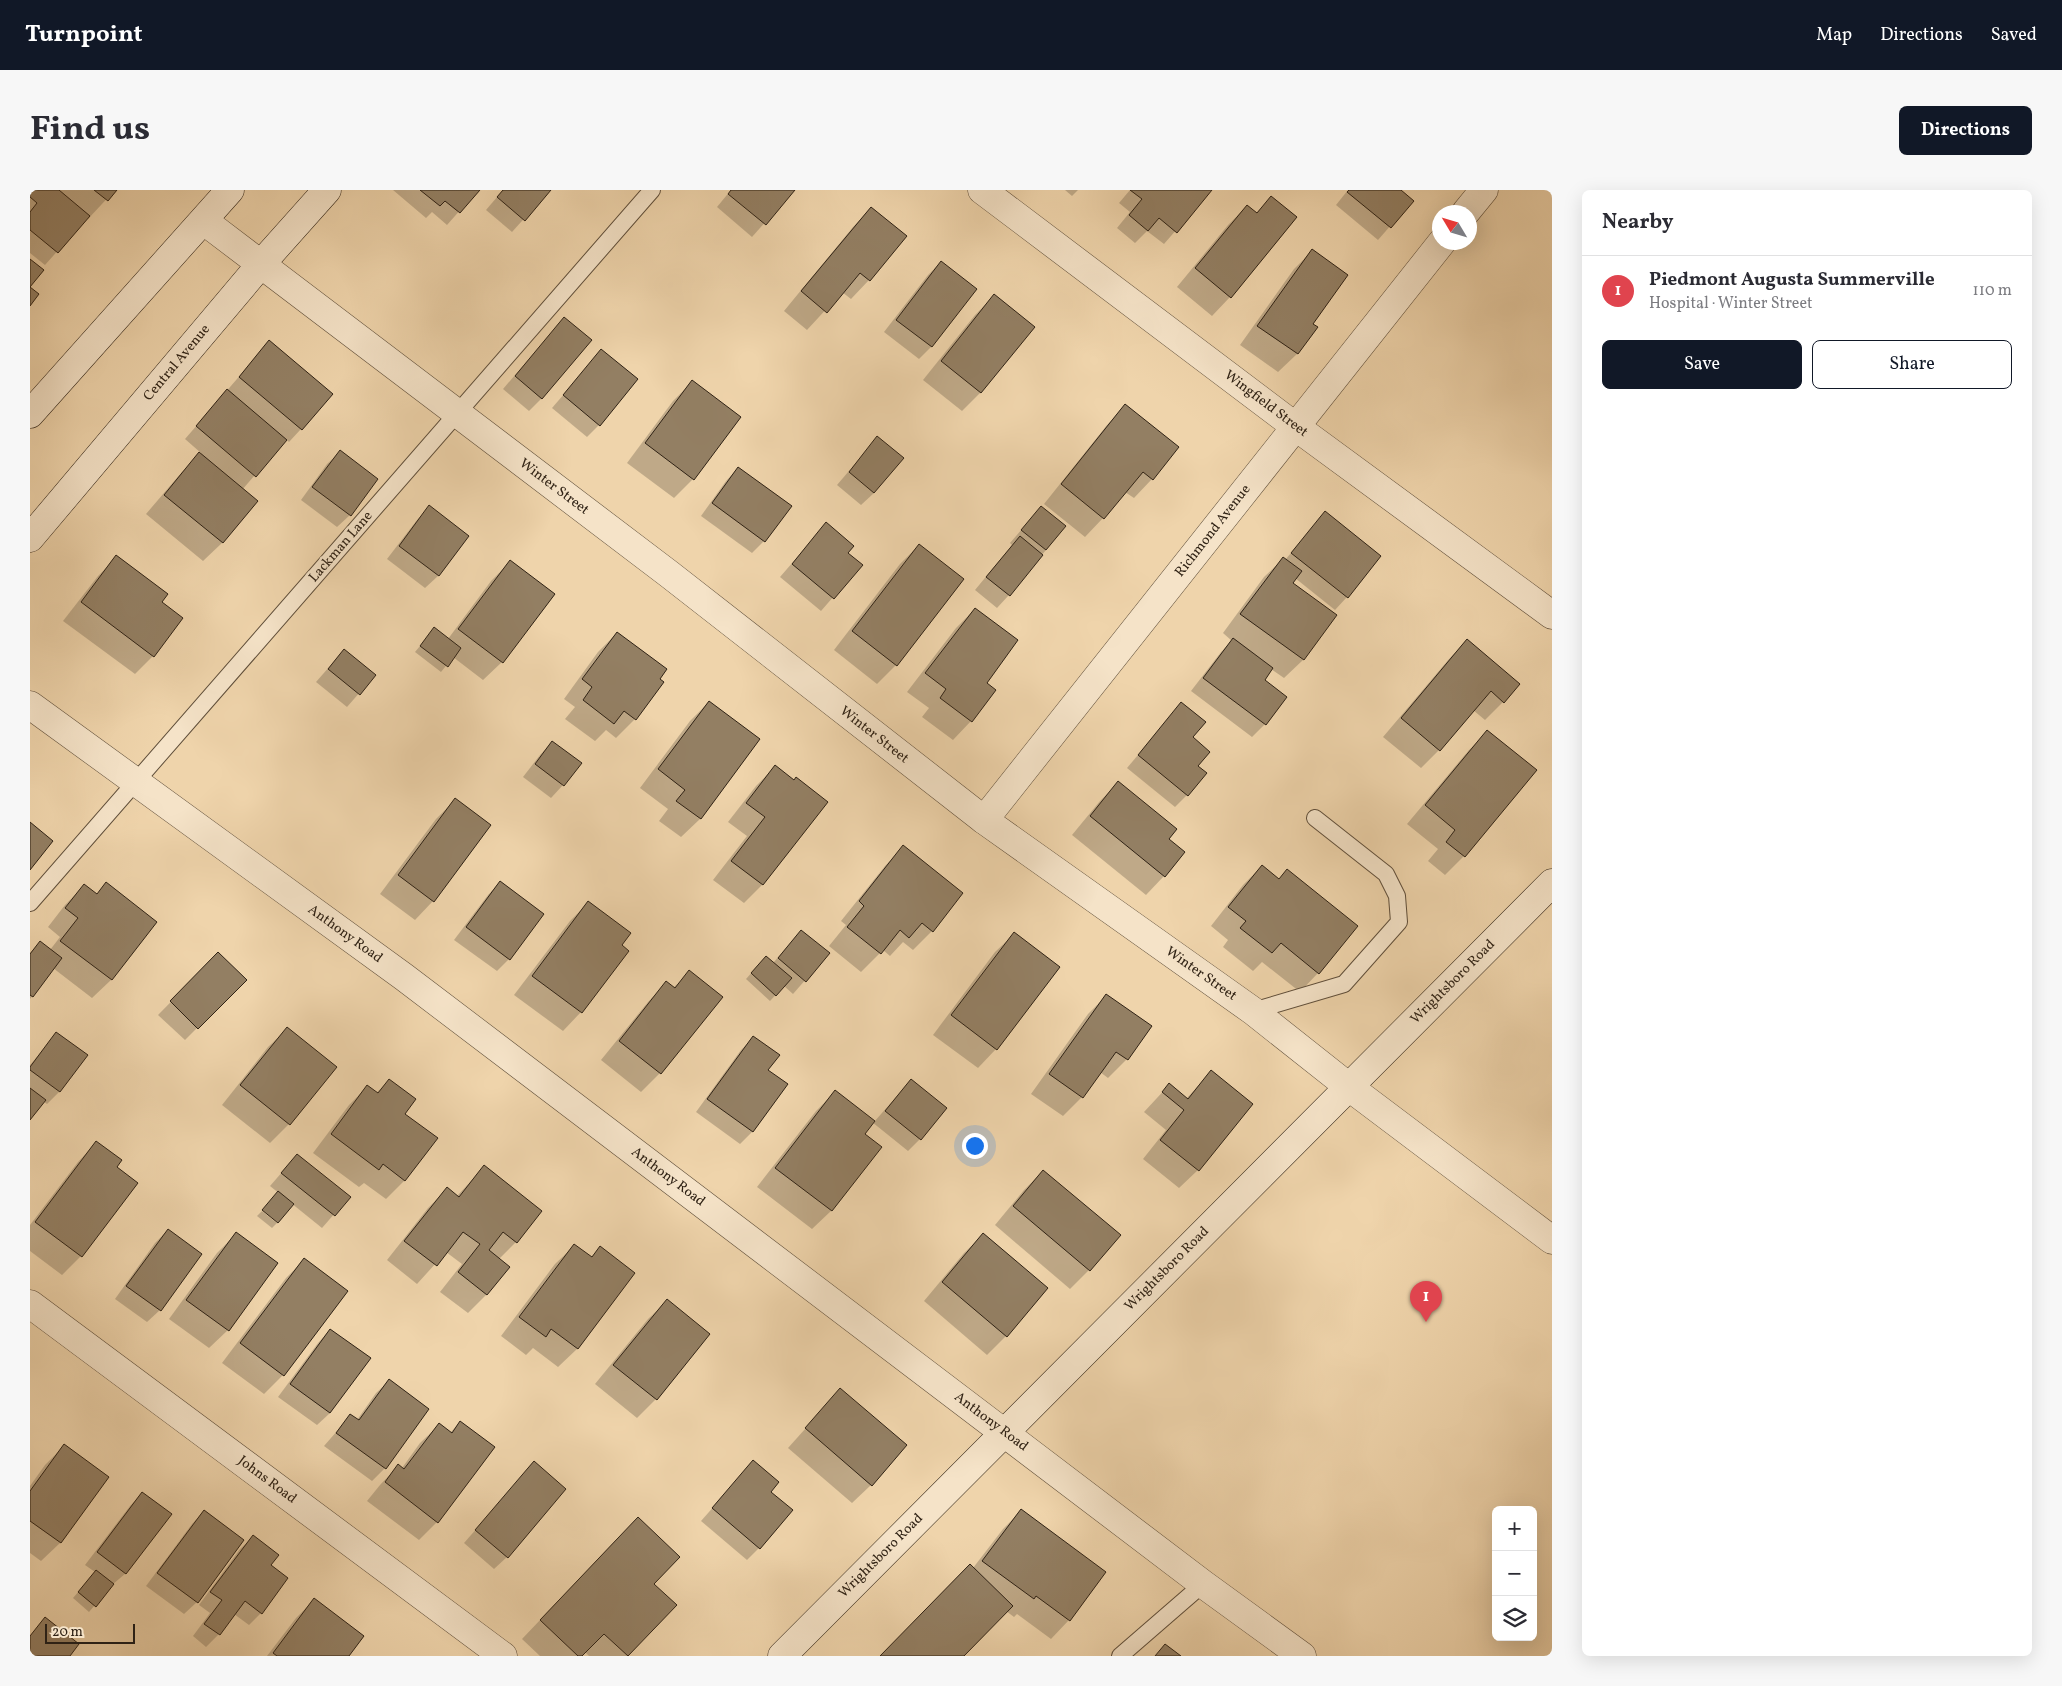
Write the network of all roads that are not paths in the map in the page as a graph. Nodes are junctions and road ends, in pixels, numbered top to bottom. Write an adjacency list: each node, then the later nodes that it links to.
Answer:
1 (230, 190): 7 (street)
2 (327, 190): 9 (street, Central Avenue)
3 (652, 190): 11 (lane, Lackman Lane)
4 (982, 190): 12 (street, Wingfield Street)
5 (1484, 190): 6 (street)
6 (1472, 205)
7 (204, 221): 9 (street, Winter Street); 10 (street)
8 (1436, 250): 12 (street, Richmond Avenue)
9 (261, 264): 11 (street, Winter Street); 13 (street, Central Avenue)
10 (30, 414)
11 (458, 414): 16 (lane, Lackman Lane); 18 (street, Winter Street)
12 (1296, 427): 14 (street, Wingfield Street); 18 (street, Richmond Avenue)
13 (30, 538)
14 (1552, 615)
15 (30, 705): 16 (street, Anthony Road)
16 (134, 783): 20 (lane, Lackman Lane); 25 (street, Anthony Road)
17 (1315, 818): 21 (lane)
18 (984, 820): 21 (street, Winter Street)
19 (1552, 883): 22 (street, Wrightsboro Road)
20 (30, 903)
21 (1253, 1011): 22 (street, Winter Street)
22 (1348, 1087): 23 (street, Winter Street); 25 (street, Wrightsboro Road)
23 (1552, 1240)
24 (30, 1304): 27 (street, Johns Road)
25 (1005, 1432): 26 (street, Anthony Road); 28 (street, Wrightsboro Road)
26 (1203, 1584): 29 (lane); 30 (street, Anthony Road)
27 (503, 1656)
28 (782, 1656)
29 (1120, 1656)
30 (1302, 1656)

